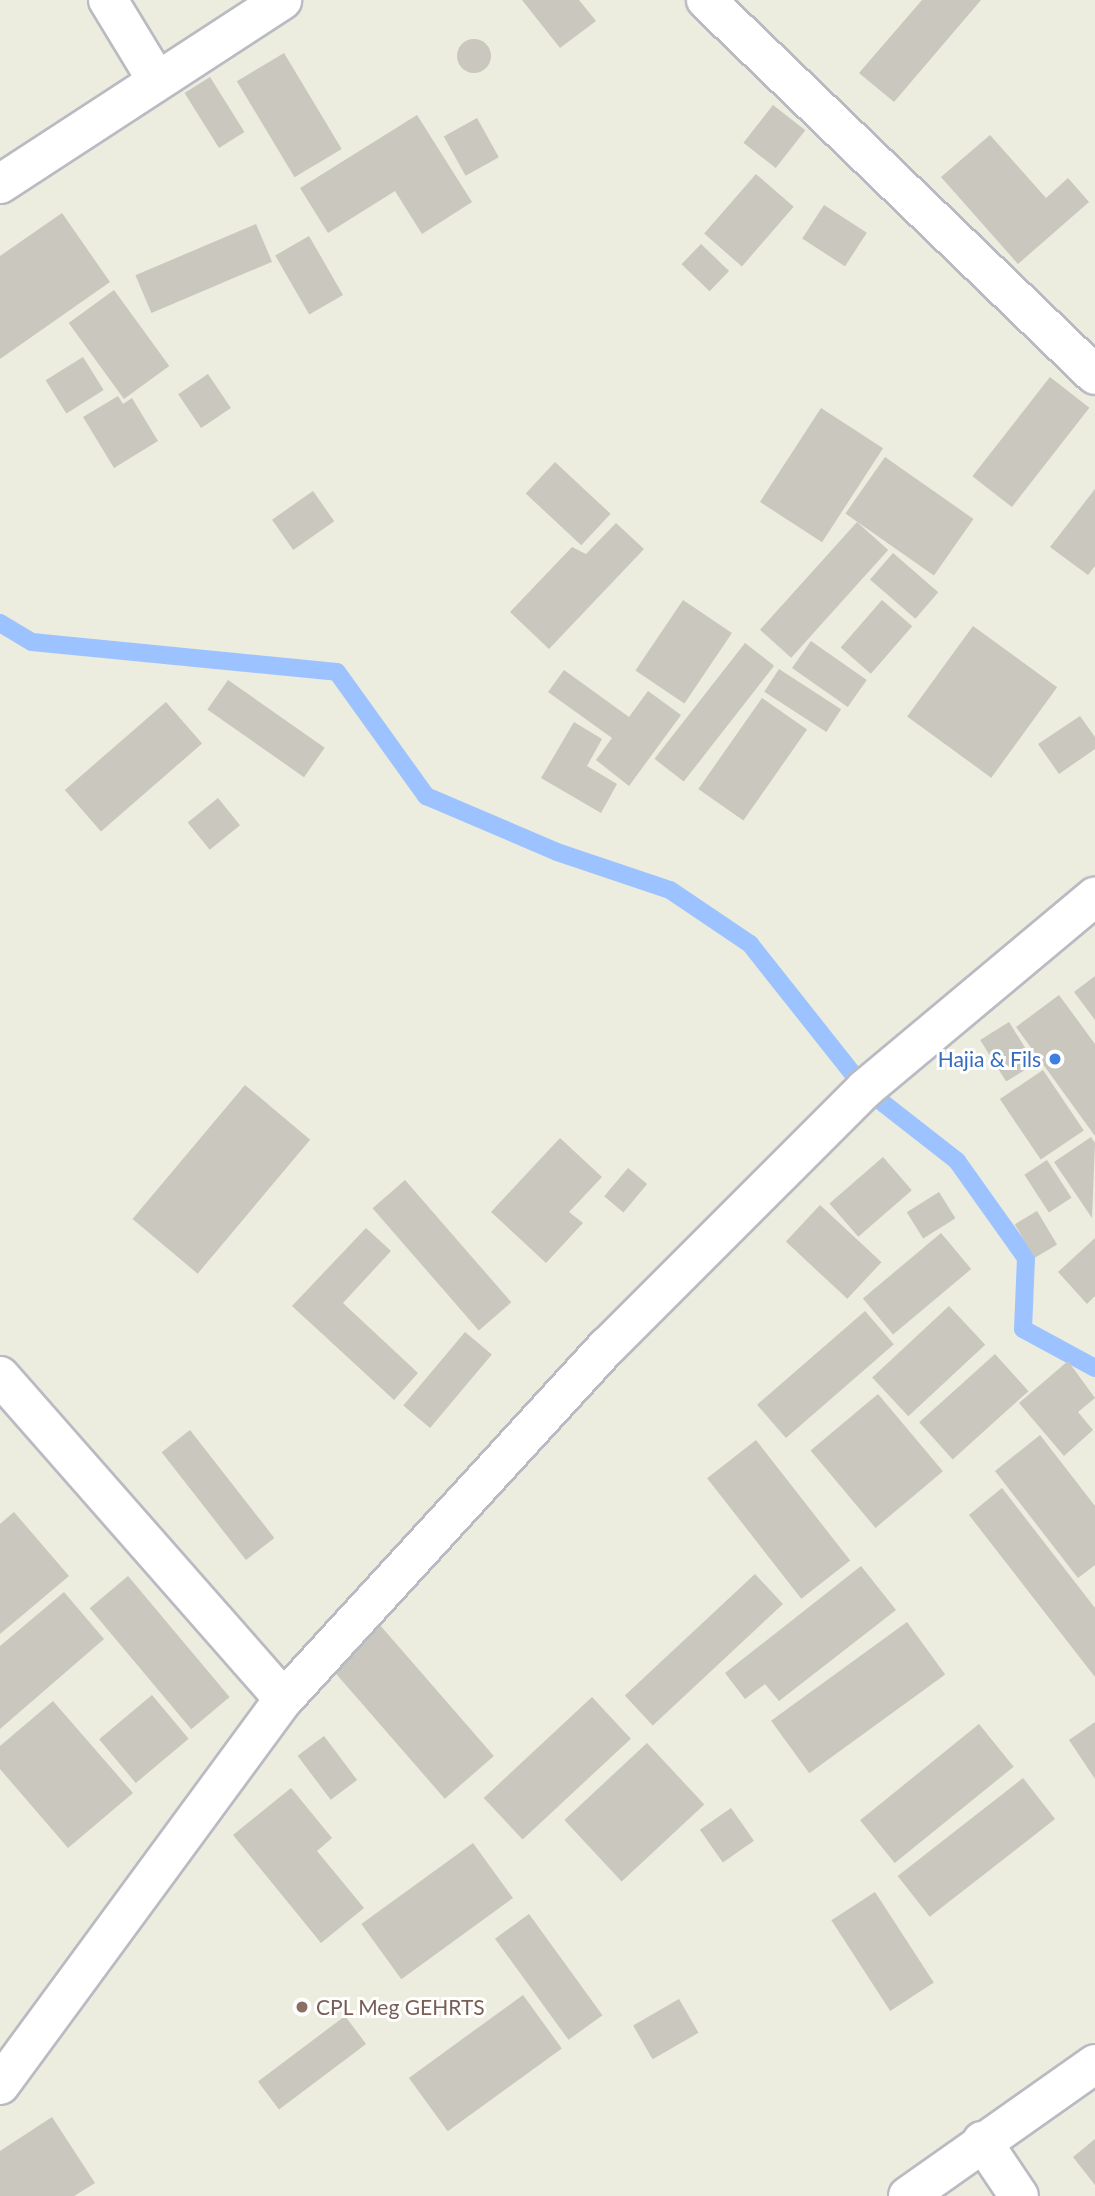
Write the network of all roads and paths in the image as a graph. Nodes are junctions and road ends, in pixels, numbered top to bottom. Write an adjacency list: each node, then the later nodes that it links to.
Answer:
1 (108, 0): 4 (street)
2 (282, 0): 4 (street)
3 (706, 0): 6 (street)
4 (156, 79): 5 (street)
5 (0, 184)
6 (1095, 375)
7 (1095, 897): 9 (street)
8 (0, 1376): 9 (street)
9 (284, 1699): 11 (street)
10 (1095, 2064): 12 (street)
11 (0, 2085)
12 (982, 2141): 13 (street); 14 (street)
13 (908, 2196)
14 (1019, 2196)

